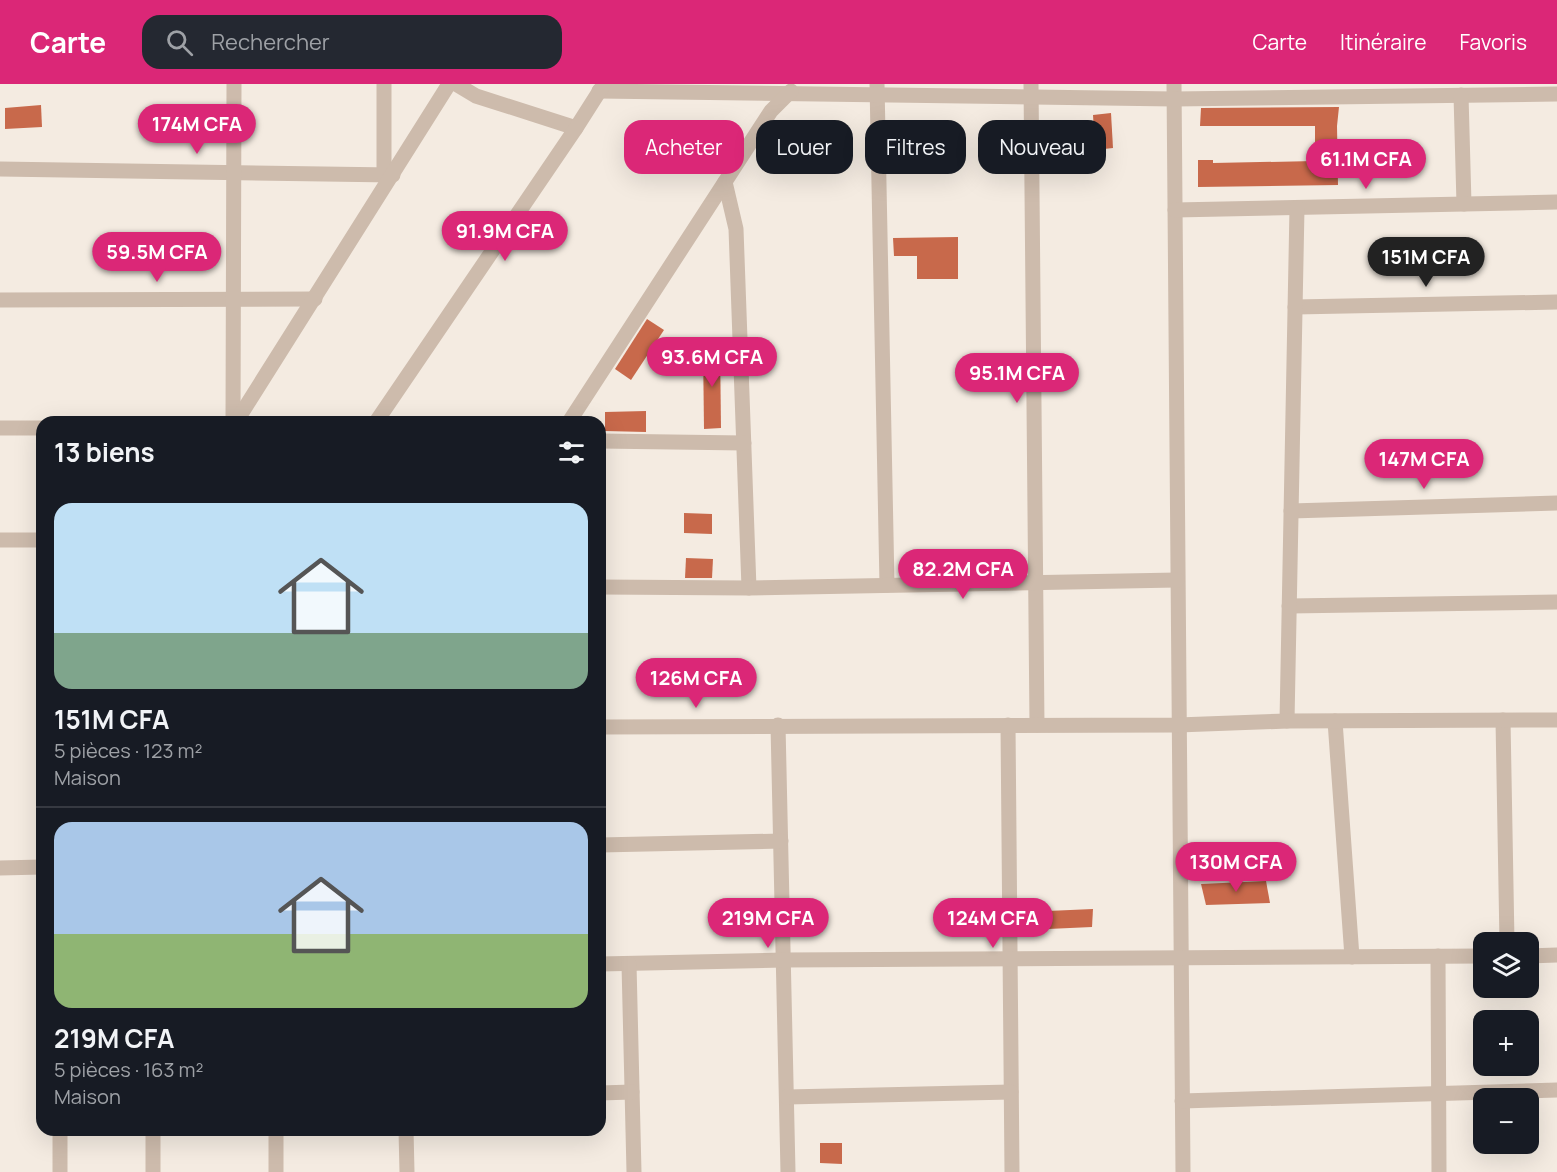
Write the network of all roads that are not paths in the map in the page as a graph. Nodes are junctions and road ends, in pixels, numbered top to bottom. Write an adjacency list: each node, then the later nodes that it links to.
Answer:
1 (234, 84): 15 (street)
2 (384, 84): 16 (street)
3 (450, 84): 16 (street)
4 (456, 84): 13 (street)
5 (602, 87): 6 (street); 13 (street)
6 (789, 87): 7 (street); 17 (street)
7 (877, 90): 8 (street); 41 (street)
8 (1031, 91): 9 (street); 40 (street)
9 (1174, 91): 10 (street); 21 (street)
10 (1294, 91): 12 (street)
11 (1557, 94): 12 (street)
12 (1461, 95): 19 (street)
13 (576, 128): 29 (street)
14 (0, 169): 15 (street)
15 (235, 172): 16 (street); 23 (street)
16 (389, 175): 22 (street)
17 (725, 182): 30 (street); 34 (street)
18 (1557, 202): 19 (street)
19 (1464, 204): 20 (street)
20 (1297, 208): 21 (street); 26 (street)
21 (1175, 210): 39 (street)
22 (315, 298): 23 (street); 28 (street)
23 (234, 299): 24 (street); 27 (street)
24 (0, 300)
25 (1557, 302): 26 (street)
26 (1295, 308): 36 (street)
27 (235, 416)
28 (239, 416)
29 (380, 416)
30 (573, 416)
31 (0, 428): 32 (street)
32 (36, 428)
33 (606, 441): 34 (street)
34 (744, 443): 43 (street)
35 (1557, 503): 36 (street)
36 (1291, 511): 45 (street)
37 (0, 540): 38 (street)
38 (36, 540)
39 (1177, 580): 40 (street); 53 (street)
40 (1035, 582): 41 (street); 52 (street)
41 (887, 585): 43 (street)
42 (606, 587): 43 (street)
43 (749, 588)
44 (1557, 602): 45 (street)
45 (1290, 606): 48 (street)
46 (1503, 720): 47 (street); 49 (street); 59 (street)
47 (1557, 720)
48 (1287, 721): 49 (street); 53 (street)
49 (1335, 721): 64 (street)
50 (778, 725): 51 (street); 54 (street); 55 (street)
51 (1008, 725): 52 (street); 66 (street)
52 (1037, 725): 53 (street)
53 (1178, 725): 65 (street)
54 (606, 727)
55 (781, 842): 56 (street); 67 (street)
56 (606, 845)
57 (36, 867): 58 (street)
58 (0, 868)
59 (1507, 932)
60 (1557, 955): 63 (street)
61 (1438, 956): 62 (street); 64 (street); 74 (street)
62 (1473, 956)
63 (1539, 956)
64 (1352, 957): 65 (street)
65 (1180, 958): 66 (street); 76 (street)
66 (1010, 959): 67 (street); 72 (street)
67 (784, 960): 69 (street); 75 (street)
68 (606, 964): 69 (street)
69 (629, 964): 71 (street)
70 (1557, 1090): 74 (street)
71 (632, 1092): 73 (street); 85 (street)
72 (1011, 1092): 75 (street); 87 (street)
73 (606, 1093)
74 (1439, 1094): 76 (street); 89 (street)
75 (787, 1097): 86 (street)
76 (1182, 1101): 88 (street)
77 (60, 1136): 81 (street)
78 (153, 1136): 82 (street)
79 (276, 1136): 83 (street)
80 (406, 1136): 84 (street)
81 (60, 1172)
82 (153, 1172)
83 (276, 1172)
84 (407, 1172)
85 (634, 1172)
86 (788, 1172)
87 (1012, 1172)
88 (1183, 1172)
89 (1439, 1172)

